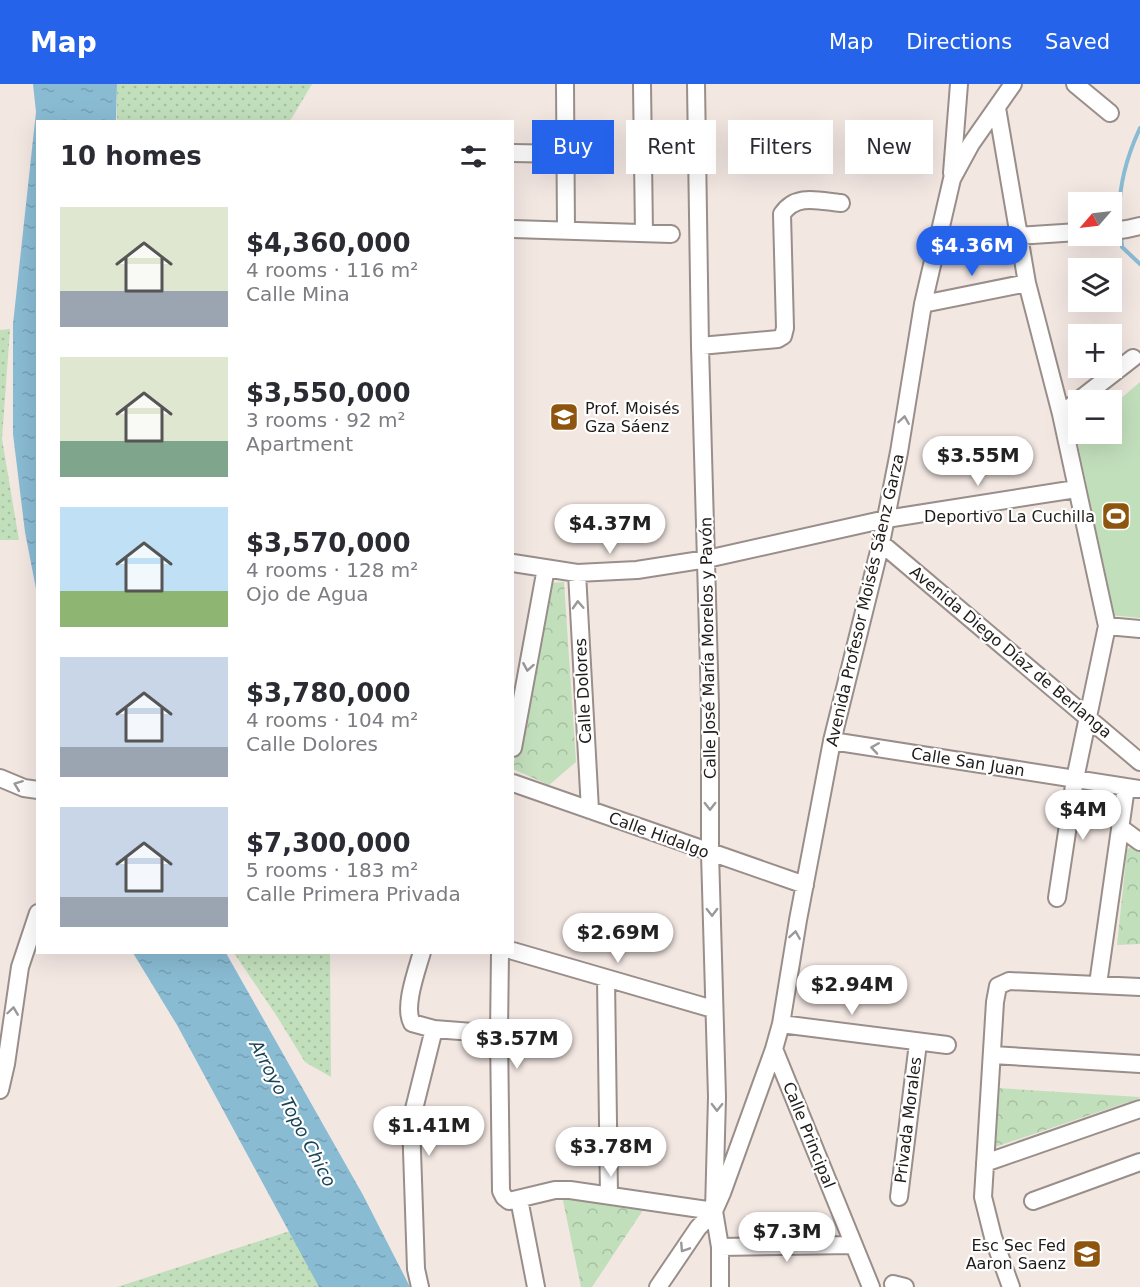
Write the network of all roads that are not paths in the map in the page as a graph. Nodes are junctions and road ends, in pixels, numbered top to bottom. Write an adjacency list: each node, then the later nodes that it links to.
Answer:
1 (565, 84): 9 (street)
2 (642, 84): 17 (street)
3 (696, 84): 23 (street, Calle José María Morelos y Pavón)
4 (959, 84): 13 (street)
5 (1013, 84): 7 (street, Avenida Profesor Moisés Sáenz Garza)
6 (1075, 84): 8 (street)
7 (997, 108): 13 (street, Avenida Profesor Moisés Sáenz Garza); 20 (street)
8 (1110, 113)
9 (565, 120)
10 (514, 153): 11 (street)
11 (532, 153)
12 (565, 174): 16 (street)
13 (952, 179): 22 (street, Avenida Profesor Moisés Sáenz Garza)
14 (841, 203): 23 (street)
15 (514, 229): 16 (street)
16 (566, 230): 17 (street)
17 (644, 233): 19 (street)
18 (1068, 233): 20 (street)
19 (671, 234)
20 (1017, 236): 21 (street)
21 (1027, 284): 22 (street); 25 (street)
22 (923, 304): 27 (street, Avenida Profesor Moisés Sáenz Garza, one-way to 22)
23 (700, 346): 29 (street, Calle José María Morelos y Pavón)
24 (1133, 358): 25 (street)
25 (1060, 414): 26 (street)
26 (1076, 489): 27 (street); 33 (street)
27 (886, 519): 28 (street, Avenida Profesor Moisés Sáenz Garza); 29 (street)
28 (881, 543): 35 (street, Avenida Diego Díaz de Berlanga); 36 (street, Avenida Profesor Moisés Sáenz Garza)
29 (707, 559): 32 (street); 47 (street, Calle José María Morelos y Pavón, one-way to 47)
30 (514, 563): 31 (street)
31 (546, 568): 32 (street); 37 (street, one-way to 37)
32 (577, 573): 44 (street, Calle Dolores, one-way to 32)
33 (1107, 626): 34 (street); 35 (street)
34 (1140, 629)
35 (1088, 718): 38 (street, Avenida Diego Díaz de Berlanga); 40 (street)
36 (832, 741): 40 (street, Calle San Juan, one-way to 36); 48 (street, Avenida Profesor Moisés Sáenz Garza)
37 (514, 743)
38 (1140, 762)
39 (0, 778): 43 (street, one-way to 39)
40 (1075, 778): 42 (street, Calle San Juan); 49 (street)
41 (514, 783): 44 (street, Calle Hidalgo)
42 (1133, 788): 45 (street)
43 (36, 790)
44 (590, 810): 47 (street, Calle Hidalgo)
45 (1121, 828): 46 (street); 55 (street)
46 (1140, 842)
47 (710, 853): 48 (street, Calle Hidalgo); 58 (street, Calle José María Morelos y Pavón, one-way to 58)
48 (805, 885): 59 (street, Avenida Profesor Moisés Sáenz Garza, one-way to 48)
49 (1057, 898)
50 (36, 919): 56 (street)
51 (422, 954): 60 (street)
52 (504, 954): 61 (street)
53 (512, 954): 54 (street)
54 (606, 979): 58 (street); 71 (street)
55 (1098, 984): 57 (street); 65 (street)
56 (8, 986): 67 (street, one-way to 56)
57 (1140, 987)
58 (713, 1009): 75 (street, Calle José María Morelos y Pavón, one-way to 75)
59 (781, 1024): 62 (street); 64 (street, Avenida Profesor Moisés Sáenz Garza)
60 (434, 1029): 61 (street); 78 (street)
61 (499, 1034): 73 (street)
62 (918, 1043): 63 (street); 72 (street, Privada Morales)
63 (946, 1045)
64 (774, 1049): 75 (street, Avenida Profesor Moisés Sáenz Garza); 76 (street, Calle Principal)
65 (992, 1055): 66 (street); 70 (street)
66 (1140, 1064)
67 (0, 1090)
68 (1140, 1109): 70 (street)
69 (1140, 1162): 74 (street)
70 (985, 1163): 83 (street)
71 (609, 1195): 73 (street); 75 (street)
72 (898, 1197)
73 (514, 1200): 79 (street)
74 (1033, 1201)
75 (714, 1211): 77 (street, Calle José María Morelos y Pavón); 80 (street, Avenida Profesor Moisés Sáenz Garza, one-way to 80)
76 (854, 1245): 77 (street); 82 (street, Calle Principal)
77 (720, 1246): 81 (street, Calle José María Morelos y Pavón)
78 (420, 1287)
79 (536, 1287)
80 (658, 1287)
81 (720, 1287)
82 (871, 1287)
83 (1011, 1287)

